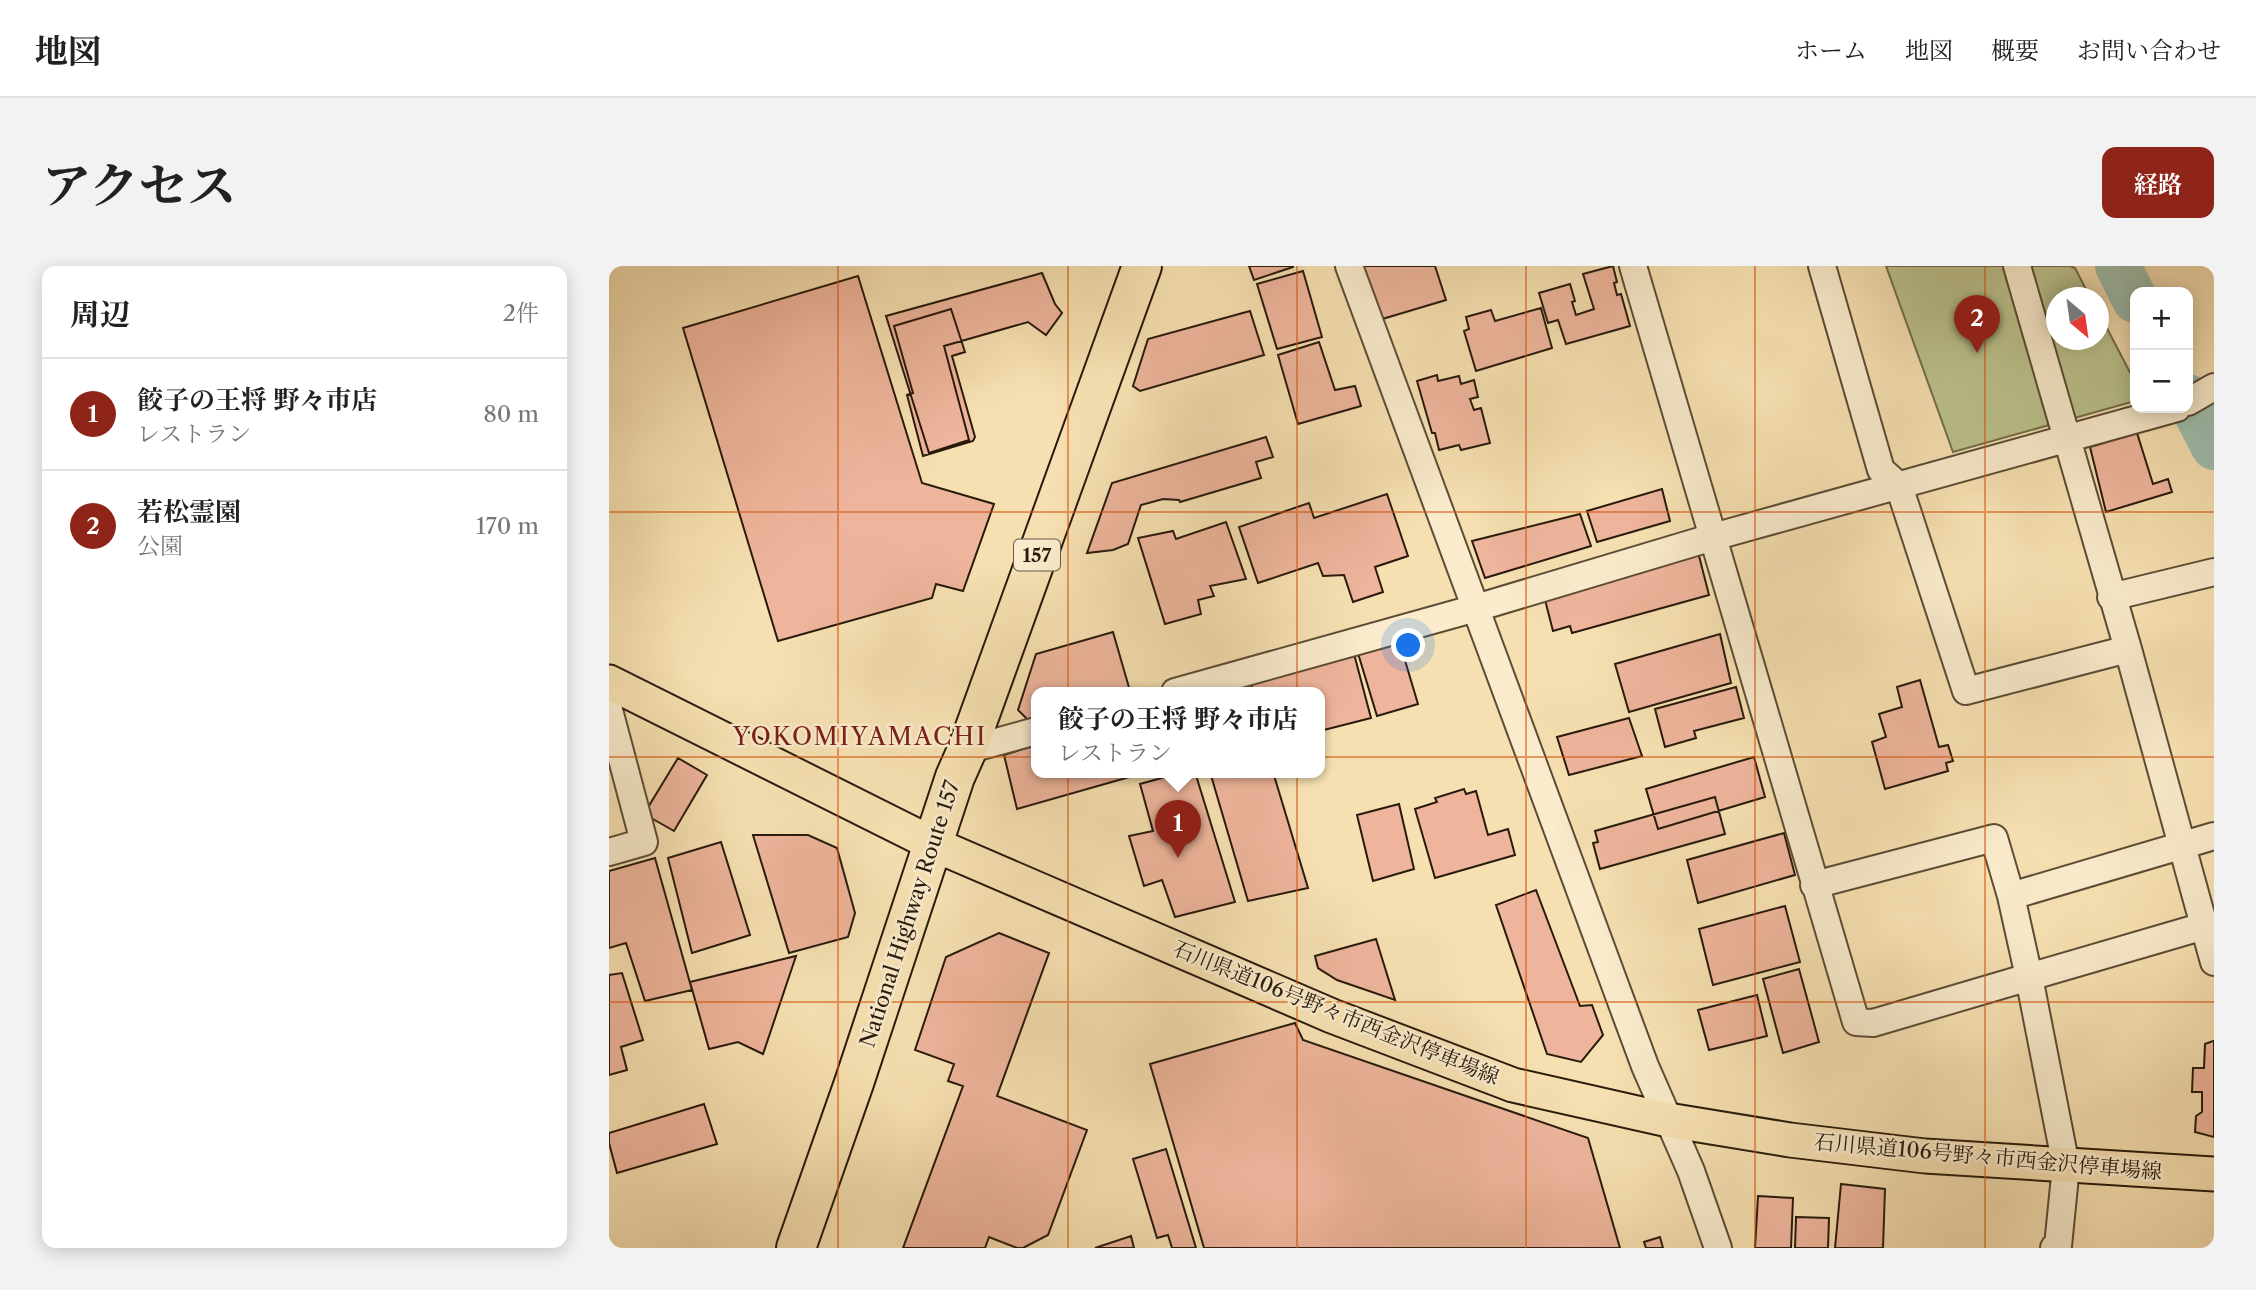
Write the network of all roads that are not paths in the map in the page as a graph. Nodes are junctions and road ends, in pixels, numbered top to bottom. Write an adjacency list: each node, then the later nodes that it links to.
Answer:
1 (1142, 266): 20 (highway, National Highway Route 157 / 157)
2 (1349, 266): 14 (street)
3 (1633, 266): 11 (street)
4 (1822, 266): 10 (street)
5 (2017, 266): 9 (street)
6 (2214, 387): 7 (street)
7 (2193, 399)
8 (2158, 413): 9 (street)
9 (2066, 438): 10 (street); 13 (street)
10 (1899, 486): 11 (street); 15 (street)
11 (1713, 537): 14 (street); 25 (street)
12 (2214, 572): 13 (street)
13 (2111, 597): 15 (street)
14 (1476, 608): 17 (street); 30 (street)
15 (2128, 649): 23 (street)
16 (609, 682): 22 (main road, 石川県道106号野々市西金沢停車場線)
17 (1193, 687)
18 (609, 709): 24 (street)
19 (1031, 732): 20 (street)
20 (967, 750): 22 (highway, National Highway Route 157 / 157)
21 (2214, 836): 23 (street)
22 (933, 844): 30 (main road, 石川県道106号野々市西金沢停車場線); 33 (highway, National Highway Route 157 / 157)
23 (2182, 846): 26 (street); 27 (street)
24 (609, 852)
25 (1814, 885): 26 (street); 29 (street)
26 (2011, 896): 29 (street)
27 (2204, 926): 28 (street); 29 (street)
28 (2214, 962)
29 (2029, 977): 31 (street)
30 (1668, 1120): 31 (main road, 石川県道106号野々市西金沢停車場線); 34 (street)
31 (2066, 1166): 32 (main road, 石川県道106号野々市西金沢停車場線); 35 (street)
32 (2214, 1174)
33 (796, 1248)
34 (1718, 1248)
35 (2054, 1248)

